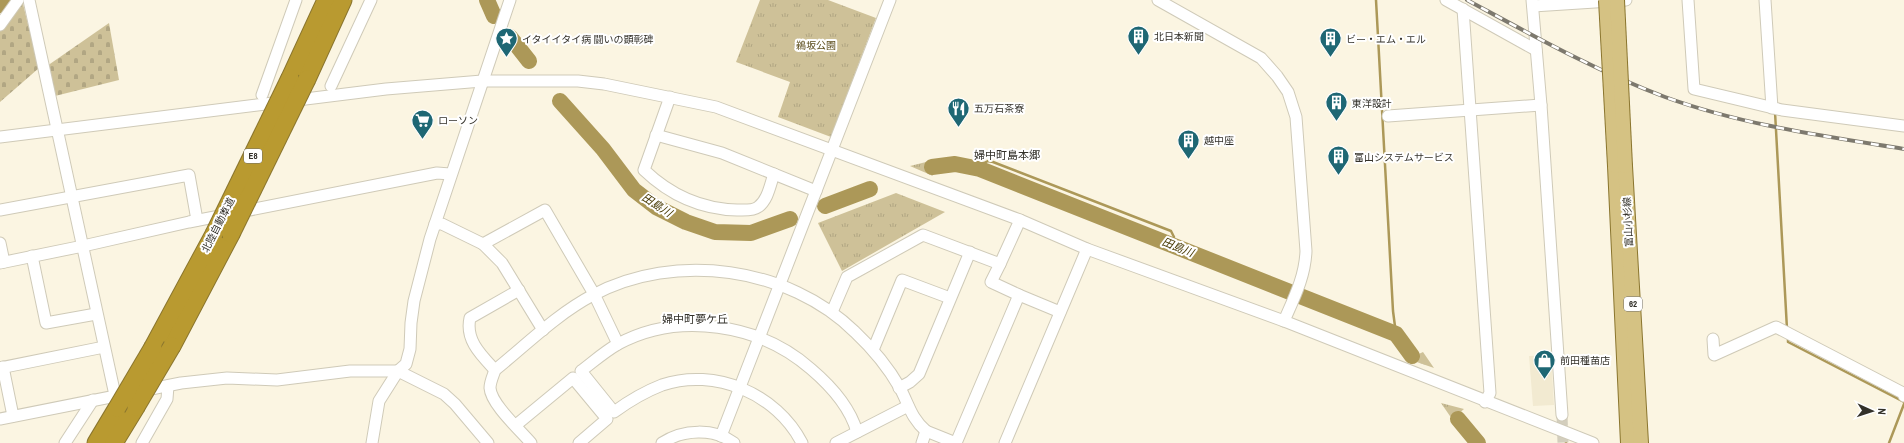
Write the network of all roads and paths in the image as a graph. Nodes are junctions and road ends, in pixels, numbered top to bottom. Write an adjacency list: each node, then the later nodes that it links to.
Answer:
1 (18, 0): 18 (street)
2 (29, 0): 30 (street)
3 (296, 0): 23 (street)
4 (326, 0): 20 (highway, 北陸自動車道 / E8)
5 (343, 0): 20 (highway, 北陸自動車道 / E8)
6 (371, 0): 22 (street)
7 (510, 0): 21 (street)
8 (890, 0): 33 (street)
9 (1158, 0): 59 (street)
10 (1446, 0): 17 (street)
11 (1606, 0): 34 (main road, 富山小杉線 / 62, bridge)
12 (1617, 0): 34 (main road, 富山小杉線 / 62, bridge)
13 (1626, 0): 16 (street)
14 (1688, 0): 26 (street)
15 (1765, 0): 26 (street)
16 (1533, 3): 19 (street)
17 (1463, 9): 19 (street); 27 (street)
18 (0, 24)
19 (1536, 50): 25 (street)
20 (299, 78): 74 (highway, 北陸自動車道 / E8, bridge); 86 (highway, 北陸自動車道 / E8, bridge)
21 (482, 80): 24 (street); 30 (street); 35 (street)
22 (331, 86)
23 (262, 95)
24 (670, 97): 31 (street); 33 (street)
25 (1541, 105): 27 (street); 77 (street)
26 (1772, 108): 29 (street)
27 (1470, 110): 28 (street); 75 (street)
28 (1388, 116)
29 (1904, 126)
30 (58, 130): 32 (street); 38 (street)
31 (656, 135): 36 (street); 36 (street)
32 (0, 137)
33 (832, 150): 37 (street); 41 (street)
34 (1620, 166): 100 (main road, 富山小杉線 / 62); 101 (main road, 富山小杉線 / 62)
35 (450, 174): 40 (street); 42 (street)
36 (774, 174): 37 (street)
37 (816, 191): 51 (street)
38 (72, 196): 39 (street); 40 (street); 45 (street)
39 (0, 210)
40 (197, 220): 45 (street)
41 (1020, 220): 46 (street); 50 (street)
42 (435, 224): 44 (street); 68 (street)
43 (0, 243): 49 (street)
44 (483, 244): 52 (street); 53 (street)
45 (83, 246): 48 (street); 58 (street)
46 (1087, 249): 57 (street); 59 (street)
47 (970, 252): 50 (street); 55 (street); 56 (street)
48 (32, 256): 49 (street); 58 (street)
49 (2, 262)
50 (1000, 264): 54 (street)
51 (780, 286): 53 (street); 56 (street); 61 (street)
52 (519, 290): 60 (street); 67 (street)
53 (594, 294): 60 (street); 63 (street)
54 (1019, 294): 57 (street); 97 (street)
55 (950, 298): 65 (street); 71 (street)
56 (832, 312): 65 (street)
57 (1060, 312): 98 (street)
58 (96, 314): 64 (street)
59 (1284, 321): 75 (street)
60 (543, 330): 67 (street)
61 (760, 337): 63 (street); 70 (street); 82 (street)
62 (1713, 339): 72 (street)
63 (618, 344): 70 (street)
64 (104, 346): 66 (street); 74 (street)
65 (873, 350): 71 (street)
66 (1, 368): 78 (street)
67 (495, 370): 80 (street)
68 (398, 371): 69 (street); 88 (street); 89 (street)
69 (168, 386): 74 (street); 87 (street)
70 (741, 388): 83 (street); 94 (street)
71 (900, 388): 76 (street)
72 (1904, 396)
73 (93, 400): 74 (street); 78 (street); 84 (street)
74 (116, 402): 85 (highway, 北陸自動車道 / E8)
75 (1485, 402): 99 (street)
76 (908, 406): 81 (street); 82 (street)
77 (1562, 415)
78 (13, 416): 79 (street)
79 (0, 419)
80 (516, 425): 90 (street); 91 (street)
81 (926, 431): 96 (street); 97 (street)
82 (858, 432): 95 (street)
83 (721, 436): 92 (street); 93 (street)
84 (65, 443)
85 (96, 443)
86 (114, 443)
87 (142, 443)
88 (372, 443)
89 (488, 443)
90 (531, 443)
91 (579, 443)
92 (662, 443)
93 (734, 443)
94 (802, 443)
95 (836, 443)
96 (922, 443)
97 (957, 443)
98 (1005, 443)
99 (1593, 443)
100 (1628, 443)
101 (1641, 443)

